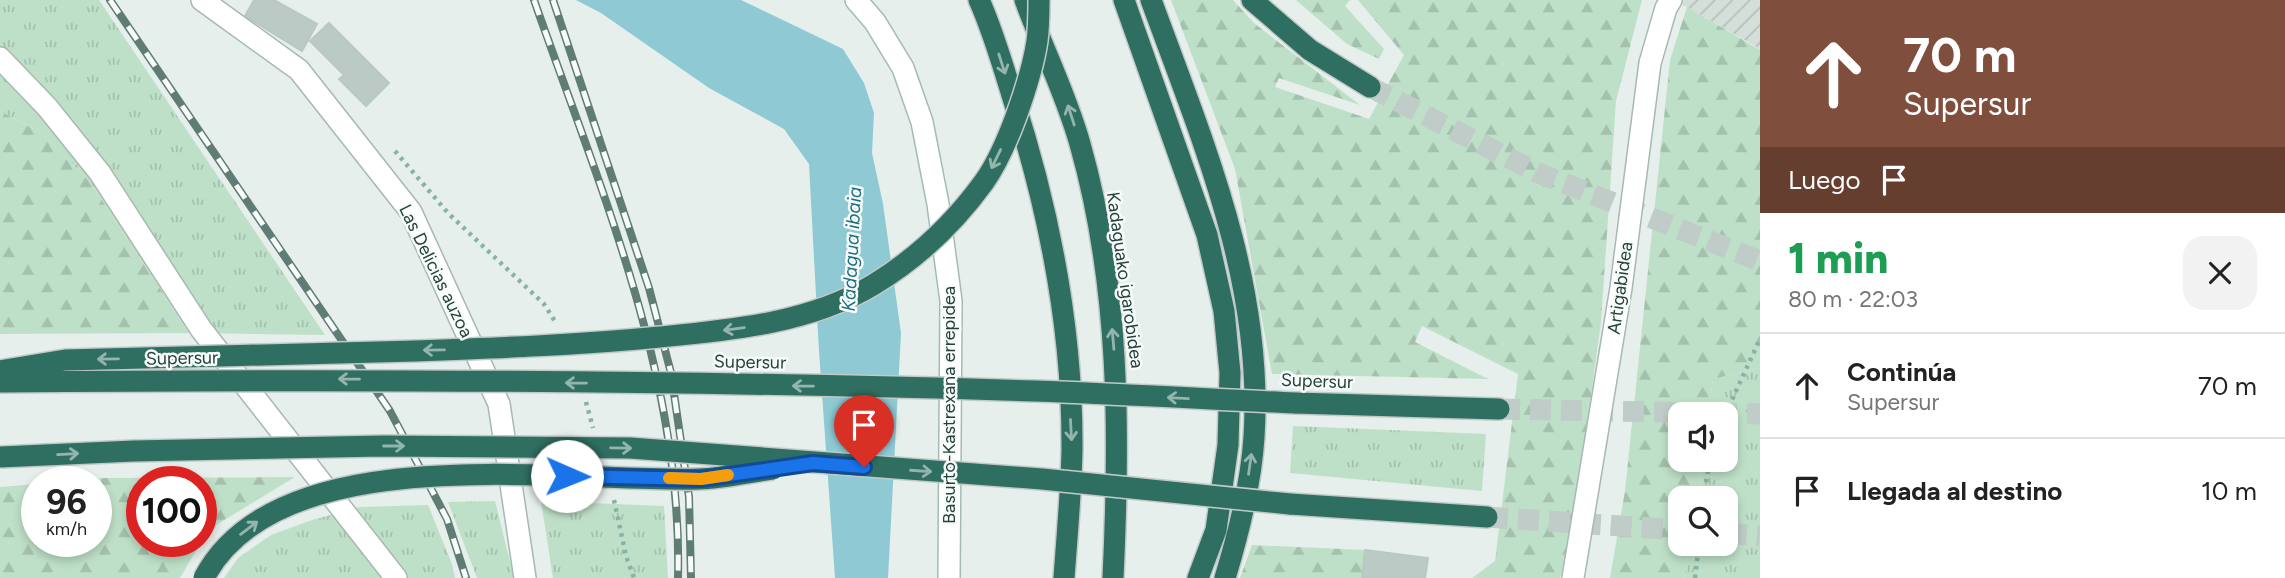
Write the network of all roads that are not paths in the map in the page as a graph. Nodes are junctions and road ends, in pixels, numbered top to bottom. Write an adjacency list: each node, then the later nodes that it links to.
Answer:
1 (202, 0): 20 (street, Las Delicias auzoa)
2 (856, 0): 21 (street, Basurto-Kastrexana errepidea)
3 (979, 0): 22 (highway, one-way to 22)
4 (1025, 0): 23 (highway, Kadaguako igarobidea, one-way to 4)
5 (1039, 0): 12 (highway, one-way to 12, bridge)
6 (1124, 0): 24 (highway)
7 (1151, 0): 25 (highway, one-way to 7)
8 (1252, 0): 11 (highway)
9 (1671, 0): 26 (street, Artigabidea)
10 (0, 58): 19 (street)
11 (1370, 87)
12 (0, 372)
13 (0, 382): 14 (highway, Supersur, one-way to 13, bridge)
14 (1499, 409)
15 (0, 457): 16 (highway, one-way to 16, bridge)
16 (813, 463): 17 (highway, one-way to 17, bridge); 18 (highway, one-way to 16, bridge)
17 (1487, 517)
18 (204, 578)
19 (396, 578)
20 (525, 578)
21 (949, 578)
22 (1064, 578)
23 (1113, 578)
24 (1198, 578)
25 (1225, 578)
26 (1573, 578)

